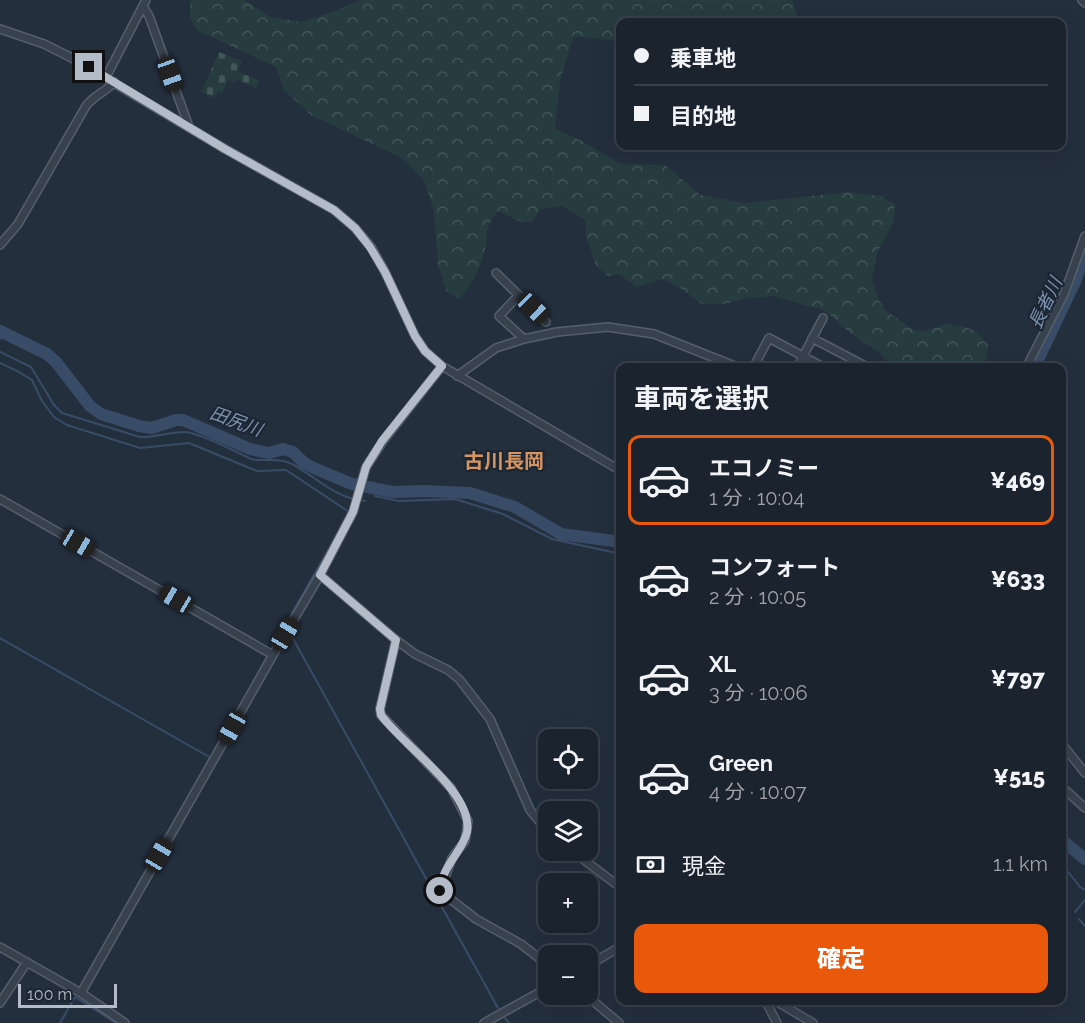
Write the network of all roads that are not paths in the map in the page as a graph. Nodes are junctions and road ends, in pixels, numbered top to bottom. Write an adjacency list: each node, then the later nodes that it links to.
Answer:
1 (144, 3): 3 (street); 5 (street)
2 (0, 29): 3 (street)
3 (106, 77): 4 (street)
4 (114, 82): 5 (street); 7 (street)
5 (189, 127): 21 (street)
6 (1085, 236): 20 (street)
7 (0, 245)
8 (496, 273): 9 (street)
9 (519, 295): 11 (street); 13 (street)
10 (823, 318): 12 (street)
11 (546, 322)
12 (812, 338): 14 (street); 19 (street)
13 (524, 339): 15 (street); 22 (street)
14 (803, 356): 16 (street); 17 (street); 18 (street)
15 (727, 363)
16 (756, 363)
17 (800, 363)
18 (816, 363)
19 (860, 363)
20 (1029, 363)
21 (442, 366): 22 (street); 25 (street)
22 (457, 376): 23 (street)
23 (616, 468)
24 (0, 500): 27 (street)
25 (320, 575): 26 (street); 27 (street)
26 (396, 640): 32 (street); 37 (street)
27 (273, 654): 40 (street)
28 (1066, 749): 29 (street)
29 (1085, 773)
30 (1066, 791): 31 (street)
31 (1085, 808)
32 (538, 820)
33 (586, 861): 34 (street)
34 (616, 884)
35 (0, 947): 39 (street)
36 (616, 949): 38 (street)
37 (538, 957)
38 (598, 960)
39 (27, 962): 40 (street); 42 (street)
40 (81, 993): 46 (street)
41 (538, 993): 47 (street)
42 (0, 1003)
43 (598, 1005): 48 (street)
44 (768, 1005): 49 (street)
45 (782, 1005): 50 (street)
46 (125, 1023)
47 (484, 1023)
48 (619, 1023)
49 (777, 1023)
50 (813, 1023)

